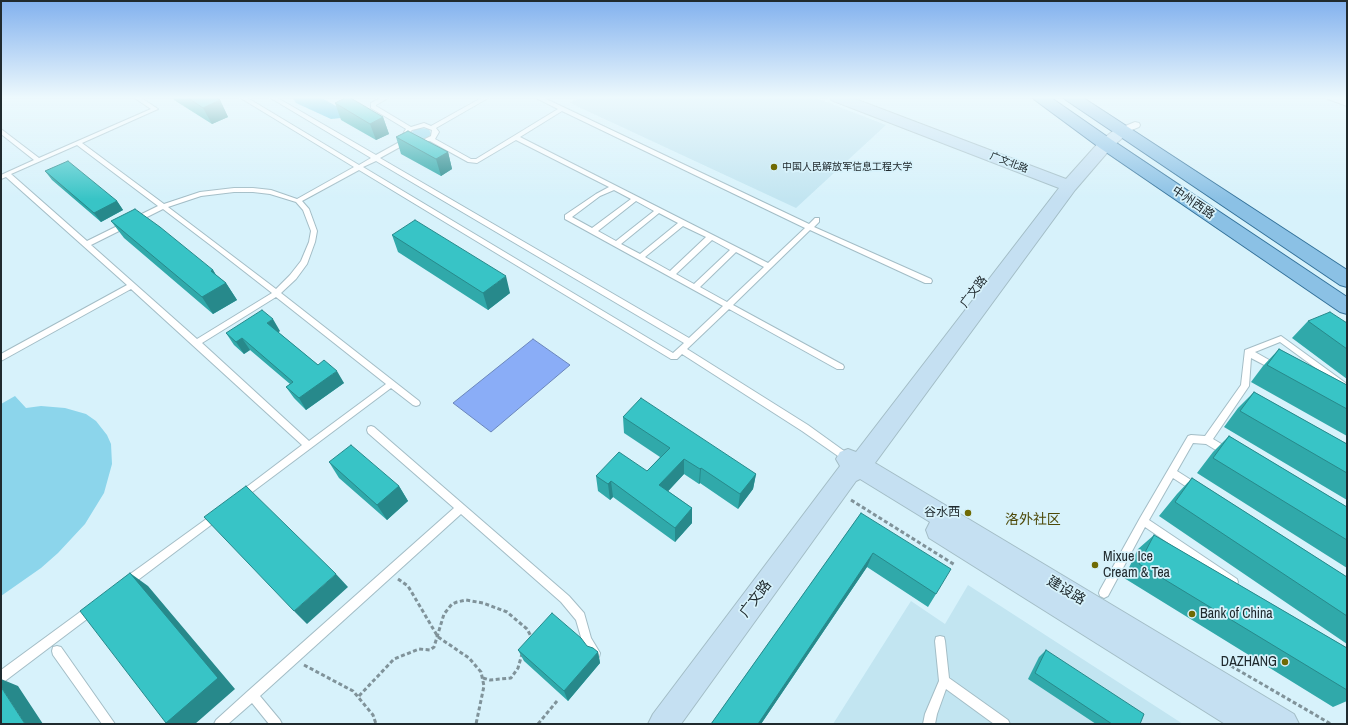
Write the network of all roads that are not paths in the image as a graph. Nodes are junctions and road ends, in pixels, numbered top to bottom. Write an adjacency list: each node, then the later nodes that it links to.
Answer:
1 (1, 131): 19 (lane)
2 (105, 131): 17 (lane)
3 (299, 131): 20 (lane)
4 (329, 131): 18 (lane)
5 (409, 131): 15 (lane)
6 (435, 131): 14 (lane)
7 (525, 131): 13 (lane)
8 (608, 131): 30 (lane)
9 (925, 131): 22 (street, 广文北路)
10 (1088, 131): 16 (main road, 中州西路)
11 (1122, 131): 16 (street, 广文路)
12 (1132, 131): 39 (main road, 中州西路)
13 (515, 137): 14 (lane); 23 (lane)
14 (430, 139): 15 (lane)
15 (408, 140): 18 (lane)
16 (1101, 140): 22 (street, 广文路); 45 (main road, 中州西路)
17 (78, 143): 19 (lane); 26 (lane)
18 (375, 158): 20 (lane); 46 (lane)
19 (38, 160): 21 (lane)
20 (359, 167): 25 (lane); 48 (lane)
21 (4, 175): 33 (lane)
22 (1064, 184): 60 (street, 广文路)
23 (613, 188): 24 (lane); 31 (lane)
24 (635, 199): 27 (lane); 31 (lane)
25 (298, 201): 26 (lane); 43 (lane)
26 (164, 206): 33 (lane); 43 (lane)
27 (658, 211): 29 (lane); 34 (lane)
28 (817, 220): 30 (lane)
29 (682, 224): 32 (lane); 36 (lane)
30 (810, 227): 37 (lane); 40 (lane)
31 (593, 231): 34 (lane)
32 (710, 238): 35 (lane); 38 (lane)
33 (86, 244): 41 (lane)
34 (616, 244): 36 (lane)
35 (734, 250): 37 (lane); 42 (lane)
36 (641, 257): 38 (lane)
37 (768, 266): 44 (lane)
38 (671, 274): 42 (lane)
39 (1347, 280)
40 (928, 281)
41 (132, 285): 47 (lane); 50 (lane)
42 (695, 287): 44 (lane)
43 (276, 294): 47 (lane); 53 (lane)
44 (727, 305): 46 (lane); 51 (lane)
45 (1347, 307)
46 (689, 342): 48 (lane)
47 (197, 343): 58 (lane)
48 (681, 349): 60 (lane)
49 (1248, 352): 52 (lane); 54 (lane); 57 (lane)
50 (1, 358)
51 (840, 367)
52 (1281, 370)
53 (391, 384): 55 (lane); 58 (lane)
54 (1347, 388)
55 (416, 403)
56 (371, 430): 64 (lane)
57 (1207, 440): 59 (lane); 61 (lane)
58 (309, 446): 63 (lane)
59 (1234, 456)
60 (851, 466): 77 (street, 建设路); 81 (street, 广文路)
61 (1171, 472): 62 (lane); 66 (lane)
62 (1204, 493)
63 (234, 502)
64 (461, 508): 73 (lane); 76 (lane)
65 (221, 512): 68 (lane)
66 (1143, 520): 67 (lane); 69 (lane)
67 (1240, 587)
68 (120, 588)
69 (1104, 593)
70 (102, 602): 74 (lane)
71 (940, 641): 75 (lane)
72 (57, 651): 78 (lane)
73 (595, 653)
74 (1, 678)
75 (944, 681): 82 (lane); 83 (lane)
76 (252, 695): 79 (lane); 80 (lane)
77 (1265, 721)
78 (110, 724)
79 (220, 724)
80 (276, 724)
81 (663, 724)
82 (929, 724)
83 (1004, 724)

